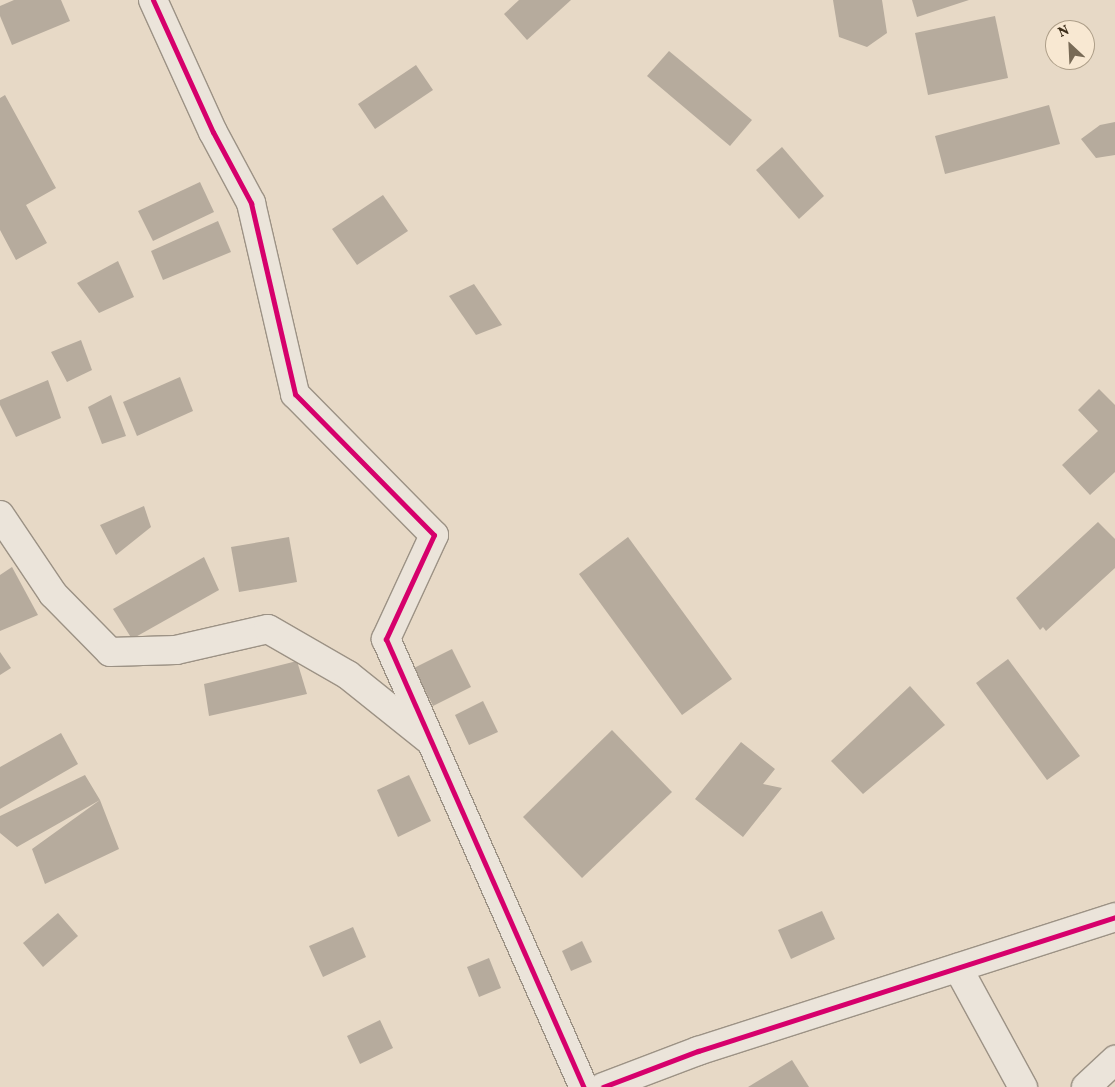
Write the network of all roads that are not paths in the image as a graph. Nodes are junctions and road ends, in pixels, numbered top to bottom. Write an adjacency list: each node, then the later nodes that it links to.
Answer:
1 (153, 0): 3 (street)
2 (0, 515): 3 (street)
3 (432, 743): 7 (street)
4 (1115, 917): 5 (street)
5 (958, 968): 8 (street); 9 (street)
6 (1115, 1060): 10 (street)
7 (584, 1087)
8 (603, 1087)
9 (1023, 1087)
10 (1086, 1087)

